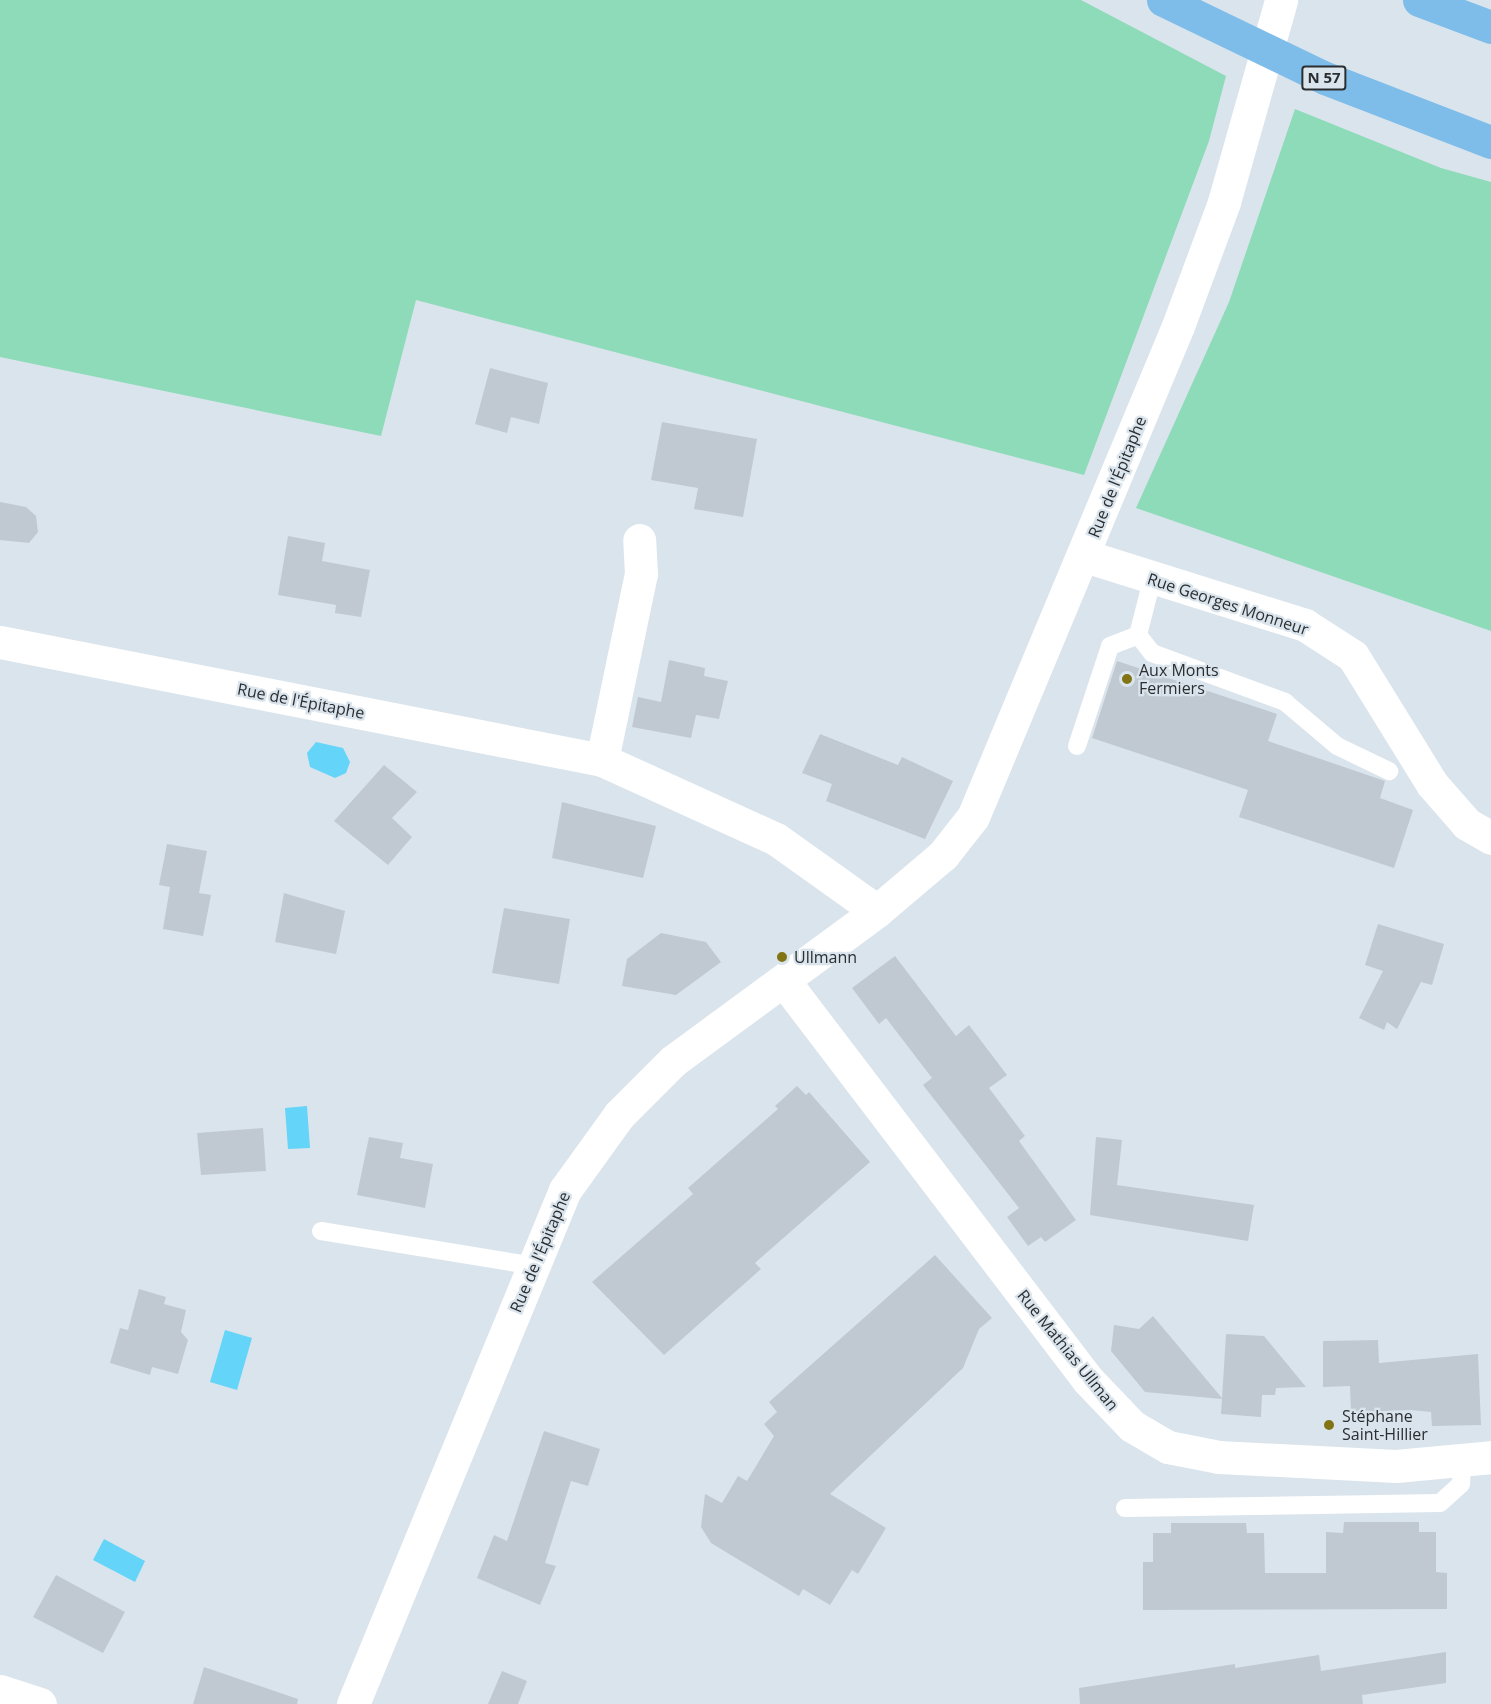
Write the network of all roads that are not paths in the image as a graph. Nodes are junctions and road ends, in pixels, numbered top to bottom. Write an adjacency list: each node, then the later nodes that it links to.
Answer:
1 (1163, 0): 5 (highway, N 57)
2 (1281, 0): 7 (street, Rue de l'Épitaphe)
3 (1419, 0): 4 (highway)
4 (1491, 27)
5 (1491, 142)
6 (639, 540): 12 (street)
7 (1085, 556): 8 (street, Rue Georges Monneur); 15 (street, Rue de l'Épitaphe)
8 (1152, 580): 9 (lane); 14 (street, Rue Georges Monneur)
9 (1138, 635): 11 (lane); 13 (lane)
10 (0, 642): 12 (street, Rue de l'Épitaphe)
11 (1077, 746)
12 (602, 760): 15 (street, Rue de l'Épitaphe)
13 (1389, 771)
14 (1491, 838)
15 (877, 911): 16 (street, Rue de l'Épitaphe)
16 (784, 981): 18 (street, Rue de l'Épitaphe); 19 (street, Rue Mathias Ullman)
17 (321, 1231): 18 (lane)
18 (534, 1266): 23 (street, Rue de l'Épitaphe)
19 (1477, 1460): 20 (lane)
20 (1125, 1508)
21 (0, 1691): 22 (street)
22 (40, 1704)
23 (353, 1704)

